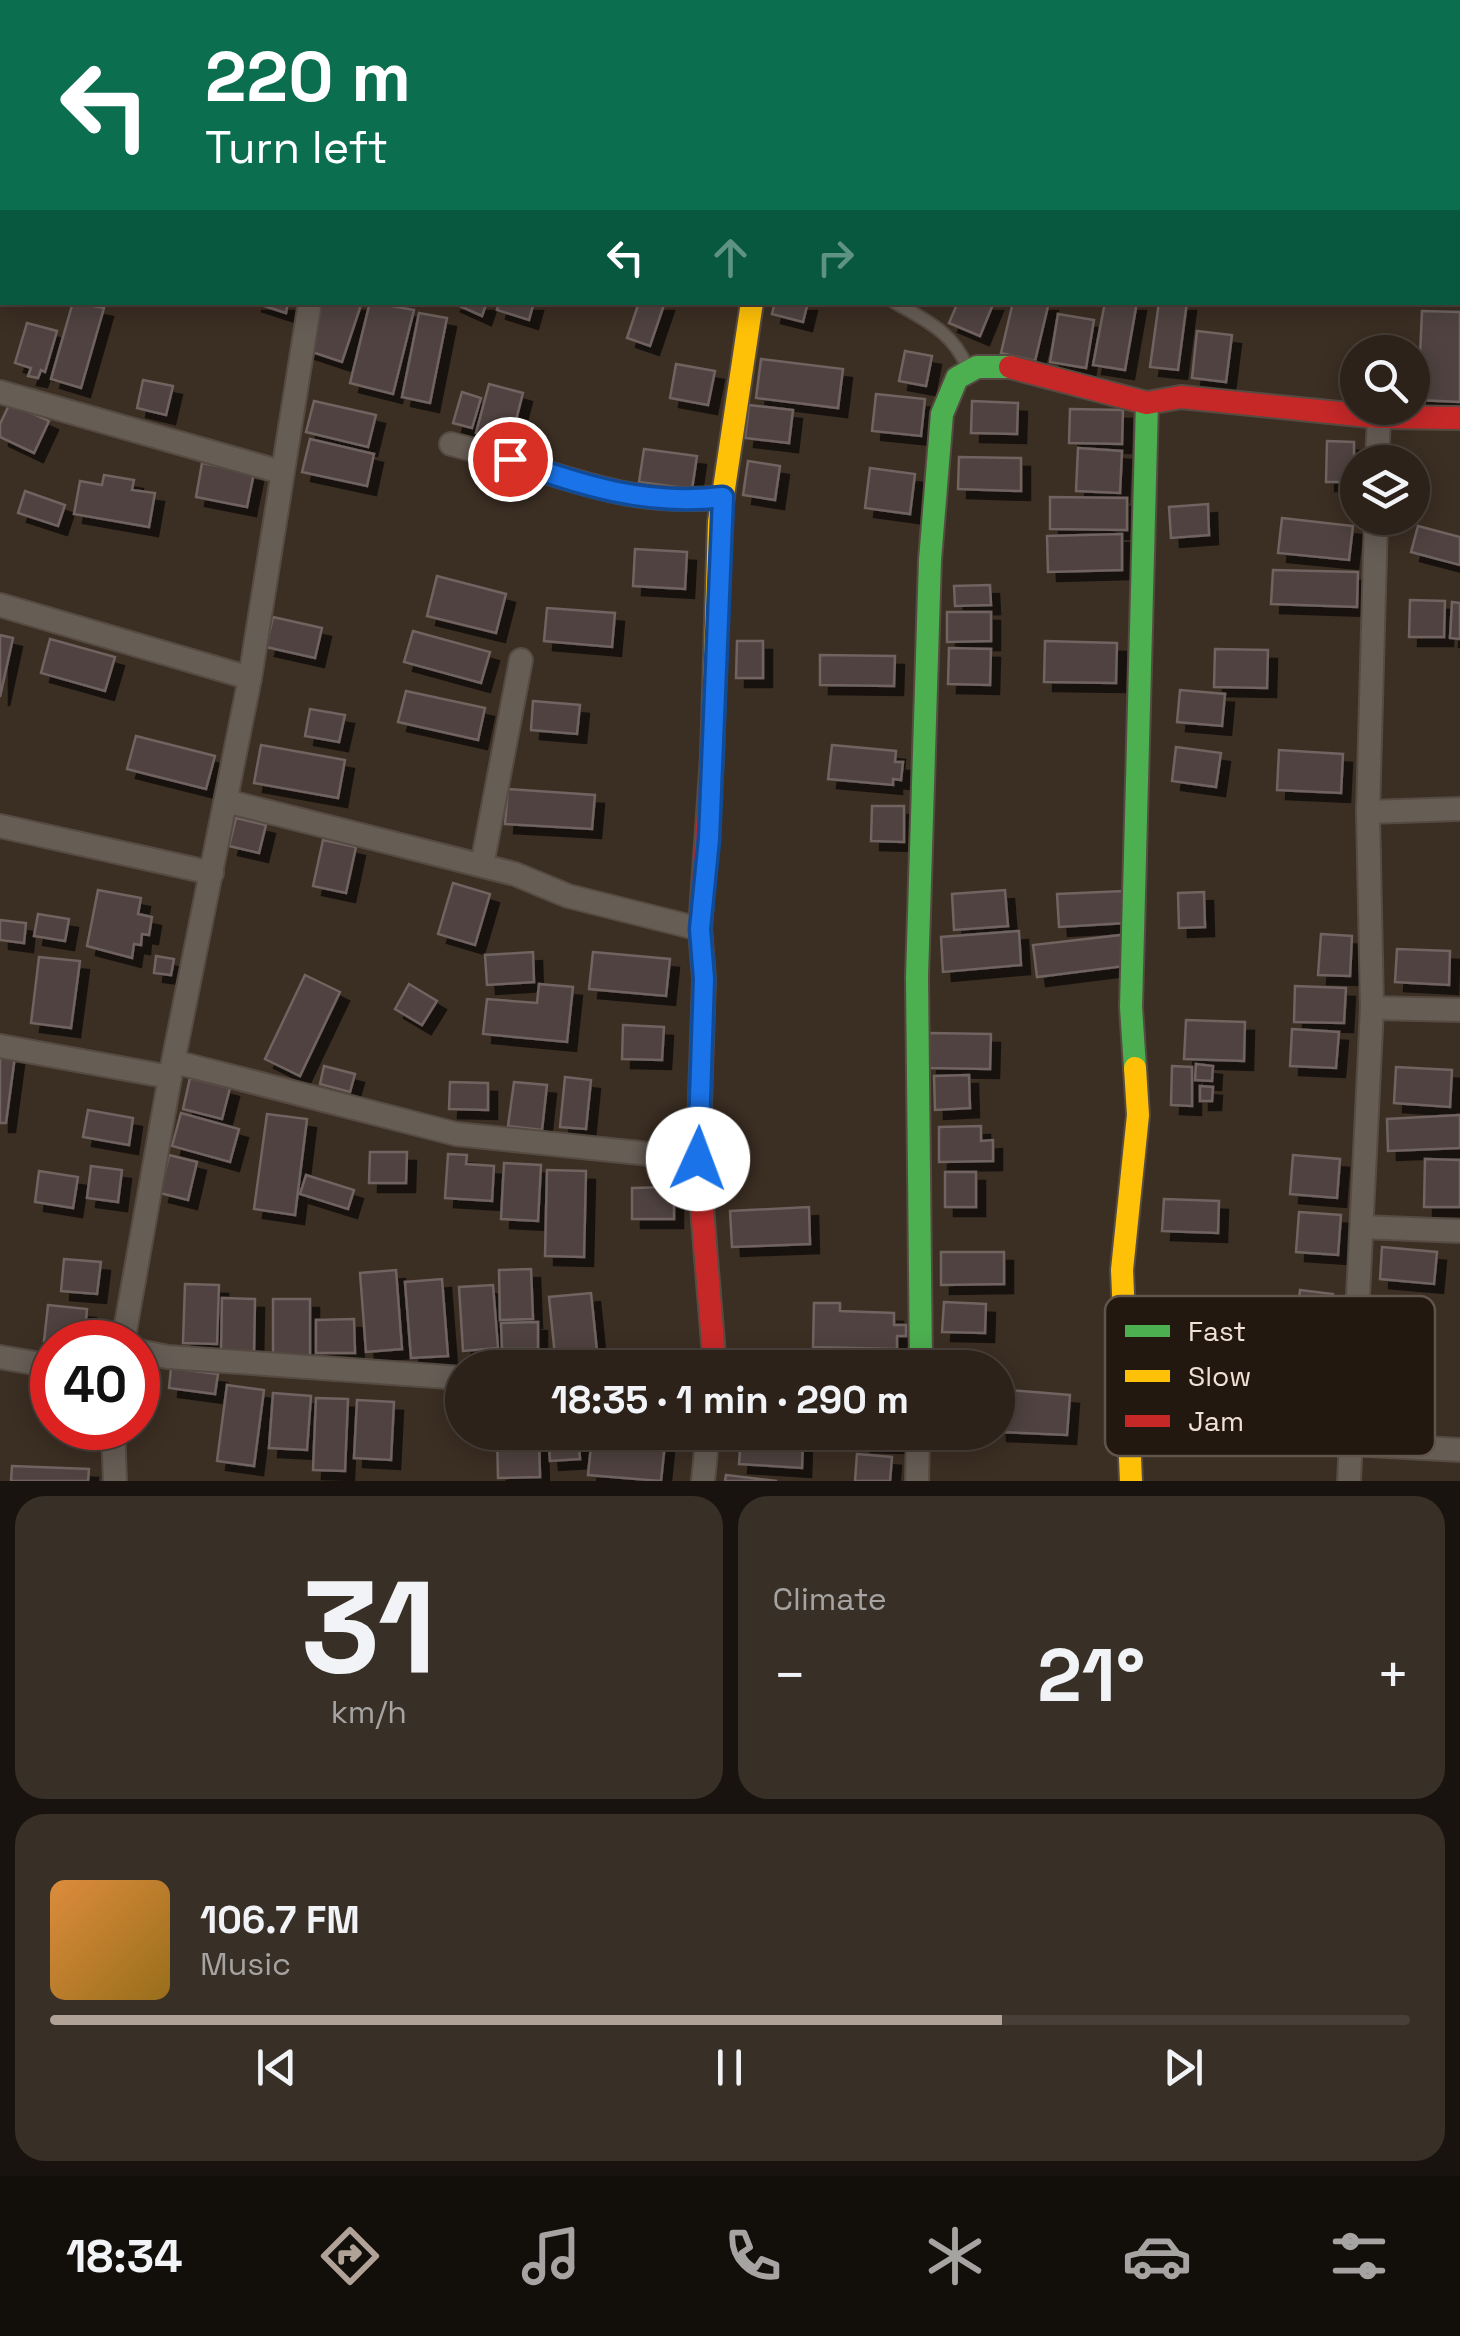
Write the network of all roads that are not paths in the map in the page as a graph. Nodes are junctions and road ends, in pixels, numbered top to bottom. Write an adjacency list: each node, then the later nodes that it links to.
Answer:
1 (309, 305): 11 (street)
2 (752, 305): 12 (street)
3 (899, 305): 4 (lane)
4 (969, 372): 6 (street); 35 (street)
5 (0, 392): 11 (street)
6 (1147, 403): 7 (street); 31 (street)
7 (1340, 413)
8 (1430, 418): 9 (street)
9 (1460, 418)
10 (452, 444): 12 (street)
11 (281, 472): 16 (street)
12 (723, 497): 23 (street)
13 (1376, 535): 19 (street)
14 (0, 605): 16 (street)
15 (521, 660): 21 (street)
16 (250, 678): 17 (street)
17 (226, 802): 21 (street); 22 (street)
18 (1460, 809): 19 (street)
19 (1368, 812): 24 (street)
20 (0, 826): 22 (street)
21 (482, 866): 23 (street)
22 (212, 873): 27 (street)
23 (700, 929): 28 (street)
24 (1372, 1008): 25 (street); 29 (street)
25 (1460, 1010)
26 (0, 1046): 27 (street)
27 (173, 1070): 28 (street); 33 (street)
28 (698, 1159): 34 (street)
29 (1362, 1228): 30 (street); 32 (street)
30 (1460, 1231)
31 (1123, 1296)
32 (1359, 1296)
33 (127, 1320)
34 (714, 1350)
35 (921, 1350)
36 (160, 1355): 39 (street)
37 (0, 1358): 38 (street)
38 (30, 1363)
39 (445, 1377)
40 (1435, 1449): 44 (street)
41 (114, 1450): 47 (street)
42 (706, 1450): 48 (street)
43 (917, 1450): 49 (street)
44 (1460, 1450)
45 (1130, 1456): 50 (street)
46 (1350, 1456): 51 (street)
47 (115, 1481)
48 (703, 1481)
49 (916, 1481)
50 (1131, 1481)
51 (1349, 1481)

